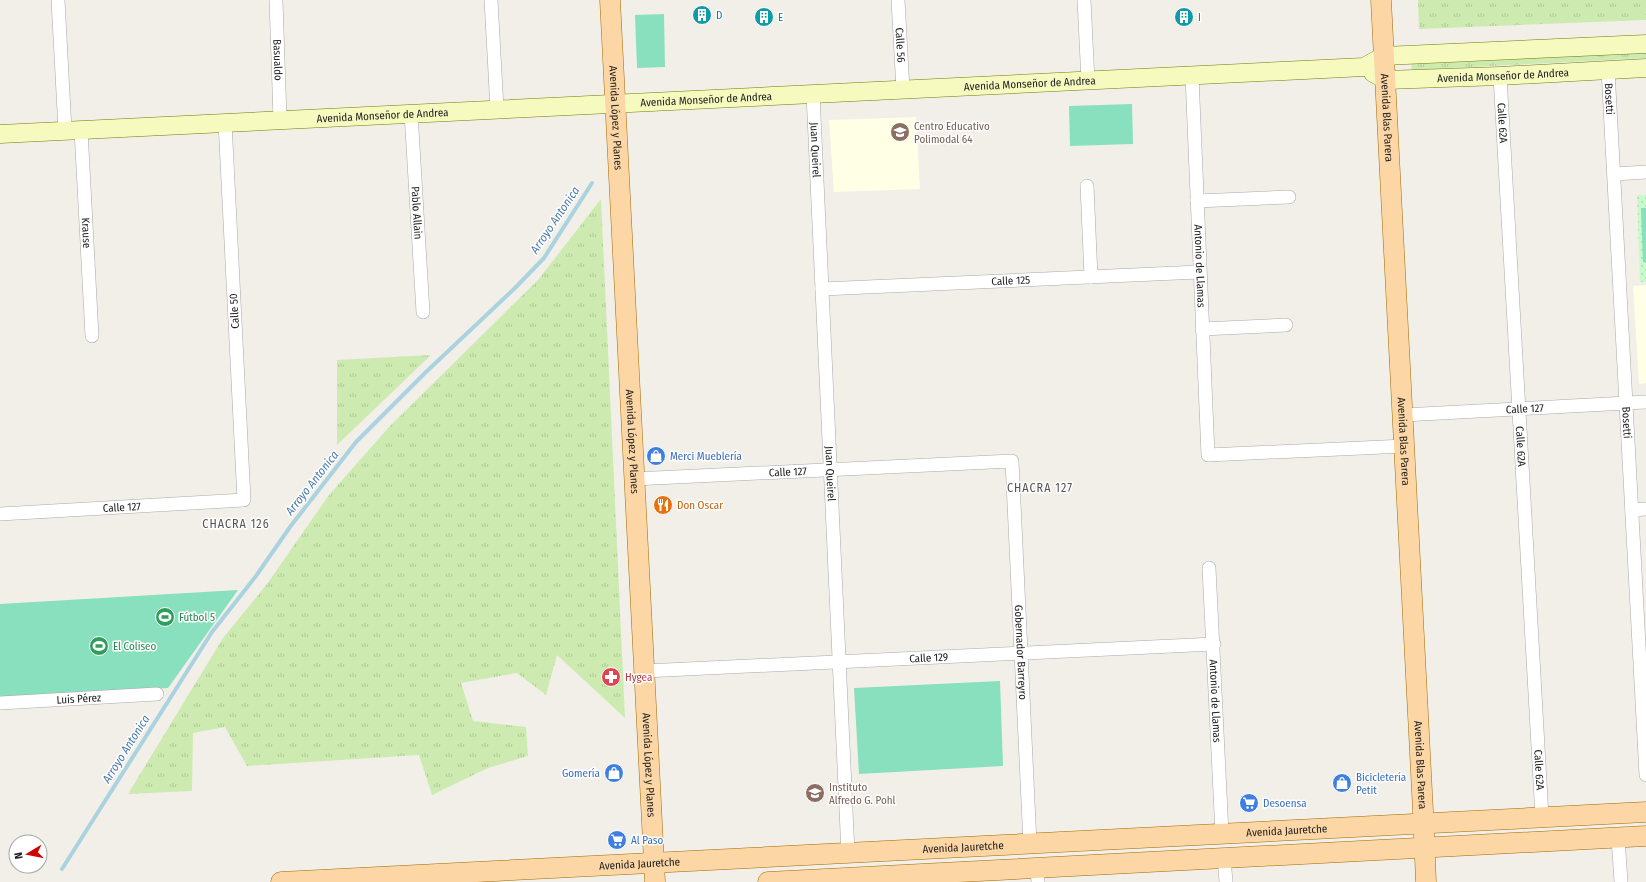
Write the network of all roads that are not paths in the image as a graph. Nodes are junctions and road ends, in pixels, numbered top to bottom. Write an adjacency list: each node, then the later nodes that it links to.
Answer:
1 (58, 0): 24 (street, Krause)
2 (276, 0): 22 (street, Basualdo)
3 (491, 0): 20 (street)
4 (610, 0): 19 (main road, Avenida López y Planes)
5 (898, 0): 17 (street, Calle 56)
6 (1084, 0): 16 (street)
7 (1382, 0): 9 (main road, Avenida Blas Parera)
8 (1646, 44): 9 (main road, Avenida Monseñor de Andrea)
9 (1384, 56): 10 (main road, Avenida Monseñor de Andrea); 15 (main road, Avenida Blas Parera)
10 (1364, 67): 13 (main road, Avenida Monseñor de Andrea); 15 (main road)
11 (1646, 68): 12 (main road, Avenida Monseñor de Andrea)
12 (1608, 70): 14 (main road, Avenida Monseñor de Andrea); 27 (street, Bosetti)
13 (1192, 76): 16 (main road, Avenida Monseñor de Andrea); 30 (street, Antonio de Llamas)
14 (1500, 76): 15 (main road, Avenida Monseñor de Andrea); 40 (street, Calle 62A)
15 (1386, 80): 41 (main road, Avenida Blas Parera)
16 (1088, 81): 17 (main road, Avenida Monseñor de Andrea)
17 (902, 90): 18 (main road, Avenida Monseñor de Andrea)
18 (813, 94): 19 (main road, Avenida Monseñor de Andrea); 33 (street, Juan Queirel)
19 (616, 102): 20 (main road, Avenida Monseñor de Andrea); 45 (main road, Avenida López y Planes)
20 (497, 109): 21 (main road, Avenida Monseñor de Andrea)
21 (411, 113): 22 (main road, Avenida Monseñor de Andrea); 34 (street, Pablo Allain)
22 (280, 119): 23 (main road, Avenida Monseñor de Andrea)
23 (224, 122): 24 (main road, Avenida Monseñor de Andrea); 46 (street, Calle 50)
24 (73, 130): 25 (main road, Avenida Monseñor de Andrea); 37 (street, Krause)
25 (0, 134)
26 (1646, 172): 27 (street)
27 (1615, 174): 39 (street, Bosetti)
28 (1087, 186): 32 (street)
29 (1289, 198): 30 (street)
30 (1196, 202): 31 (street, Antonio de Llamas)
31 (1199, 272): 32 (street, Calle 125); 36 (street, Antonio de Llamas)
32 (1091, 277): 33 (street, Calle 125)
33 (822, 289): 44 (street, Juan Queirel)
34 (423, 312)
35 (1286, 325): 36 (street)
36 (1202, 329): 42 (street, Antonio de Llamas)
37 (92, 336)
38 (1646, 402): 39 (street, Calle 127)
39 (1626, 403): 40 (street, Calle 127); 48 (street, Bosetti)
40 (1520, 409): 41 (street, Calle 127); 61 (street, Calle 62A)
41 (1404, 415): 42 (main road, Avenida Blas Parera)
42 (1405, 446): 62 (main road, Avenida Blas Parera)
43 (1012, 462): 44 (street, Calle 127); 53 (street, Gobernador Barreyro)
44 (830, 470): 45 (street, Calle 127); 54 (street, Juan Queirel)
45 (634, 479): 55 (main road, Avenida López y Planes)
46 (244, 500): 49 (street, Calle 127)
47 (1646, 509): 48 (street)
48 (1632, 510): 51 (street, Bosetti)
49 (0, 514)
50 (1209, 568): 52 (street, Antonio de Llamas)
51 (1642, 606): 58 (street, Bosetti)
52 (1214, 644): 53 (street, Calle 129); 63 (street, Antonio de Llamas)
53 (1022, 653): 54 (street, Calle 129); 66 (street, Gobernador Barreyro)
54 (839, 662): 55 (street, Calle 129); 68 (street, Juan Queirel)
55 (645, 671): 70 (main road, Avenida López y Planes)
56 (157, 694): 57 (street, Luis Pérez)
57 (0, 703)
58 (1644, 703): 59 (street, Bosetti)
59 (1646, 775)
60 (1646, 812): 61 (main road, Avenida Jauretche)
61 (1542, 818): 62 (main road, Avenida Jauretche)
62 (1424, 824): 63 (main road, Avenida Jauretche); 67 (main road, Avenida Blas Parera)
63 (1222, 834): 66 (main road, Avenida Jauretche)
64 (1646, 836): 65 (main road)
65 (1618, 838): 67 (main road); 77 (street)
66 (1030, 844): 68 (main road, Avenida Jauretche)
67 (1424, 848): 69 (main road); 76 (main road, Avenida Blas Parera)
68 (848, 853): 70 (main road, Avenida Jauretche)
69 (1224, 858): 71 (main road); 75 (street)
70 (655, 872): 73 (main road, Avenida Jauretche)
71 (1037, 875): 72 (main road)
72 (850, 880): 74 (main road)
73 (280, 882)
74 (768, 882)
75 (1226, 882)
76 (1426, 882)
77 (1620, 882)

